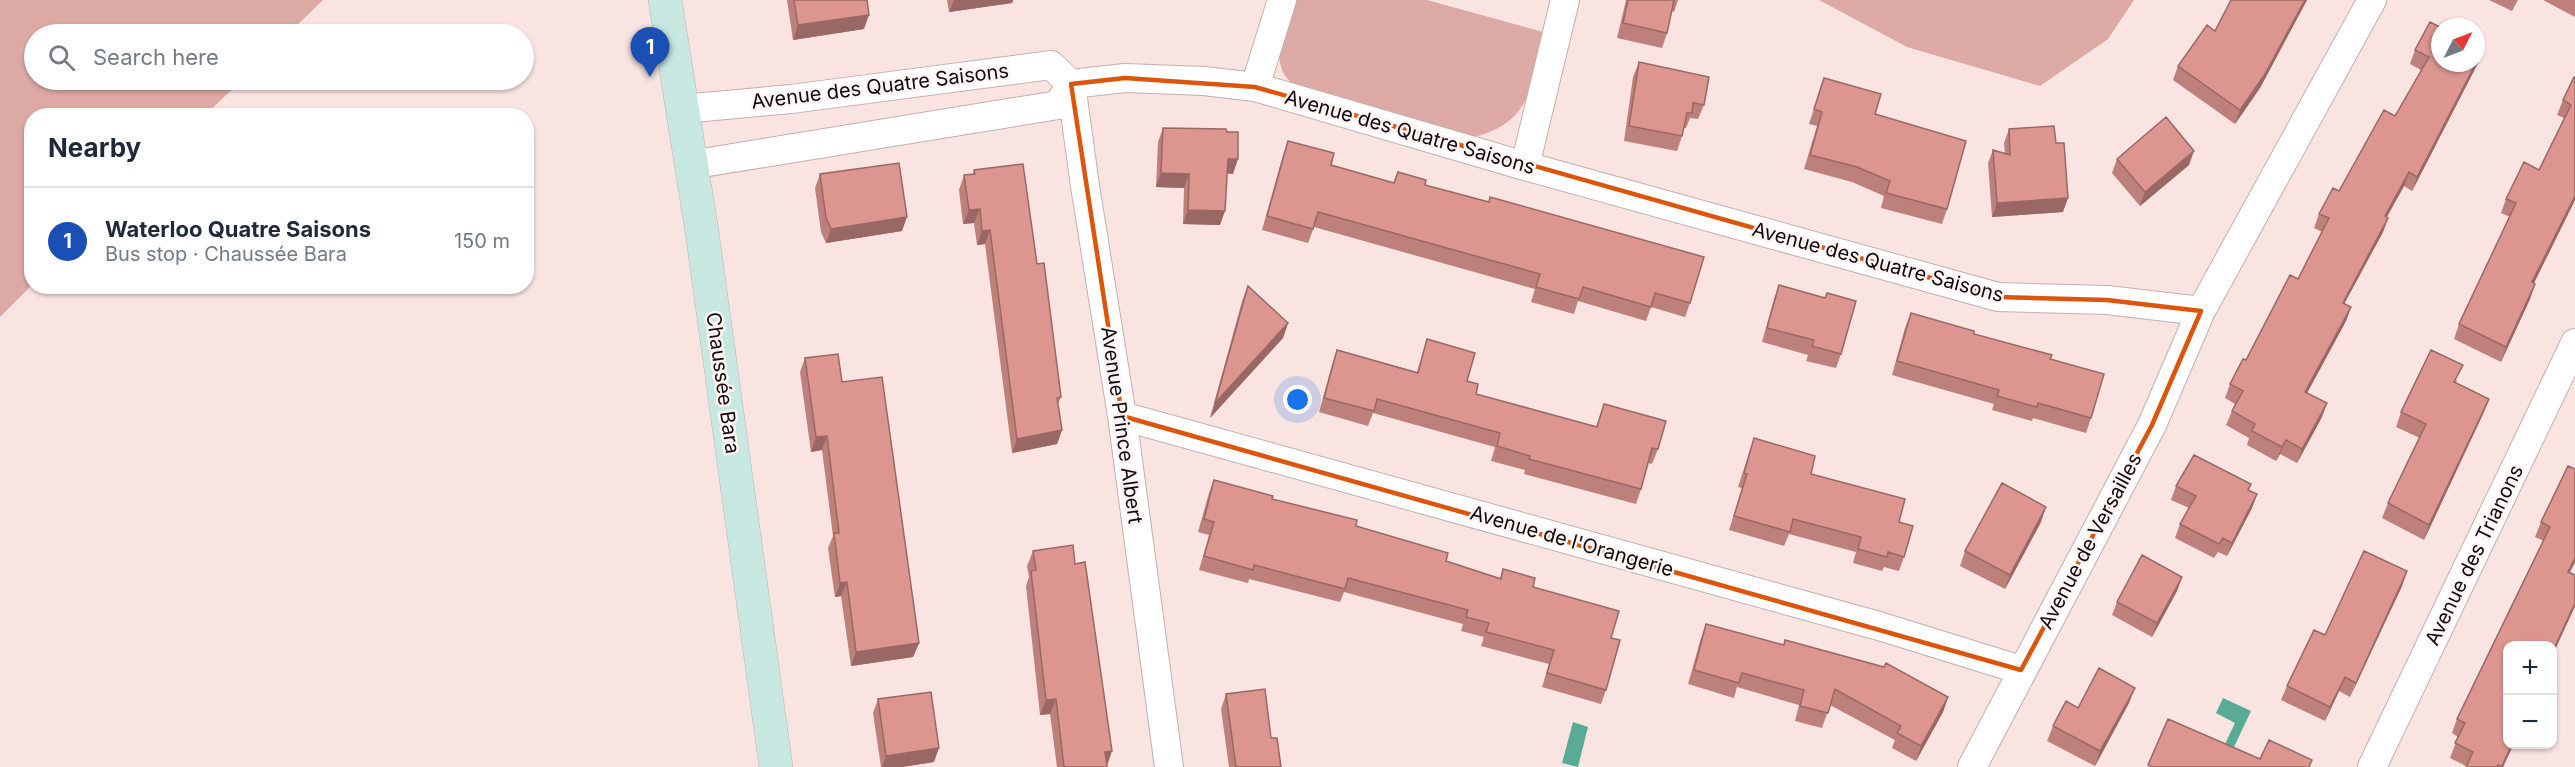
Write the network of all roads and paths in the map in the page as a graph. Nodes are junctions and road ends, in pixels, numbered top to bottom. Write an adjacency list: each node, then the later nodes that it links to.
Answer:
1 (665, 0): 7 (main road, Chaussée Bara)
2 (1282, 0): 6 (street)
3 (1565, 0): 9 (street)
4 (2372, 0): 10 (street)
5 (1071, 84): 6 (street, Avenue des Quatre Saisons); 7 (street, Avenue des Quatre Saisons); 8 (street); 12 (street, Avenue Prince Albert)
6 (1255, 87): 9 (street, Avenue des Quatre Saisons)
7 (682, 109): 8 (main road, Chaussée Bara)
8 (690, 165): 14 (main road, Chaussée Bara)
9 (1525, 166): 10 (street, Avenue des Quatre Saisons)
10 (2201, 311): 13 (street, Avenue de Versailles)
11 (2575, 343): 17 (street, Avenue des Trianons)
12 (1122, 416): 13 (street, Avenue de l'Orangerie); 15 (street, Avenue Prince Albert)
13 (2021, 670): 16 (street, Avenue de Versailles)
14 (776, 767)
15 (1169, 767)
16 (1972, 767)
17 (2372, 767)

